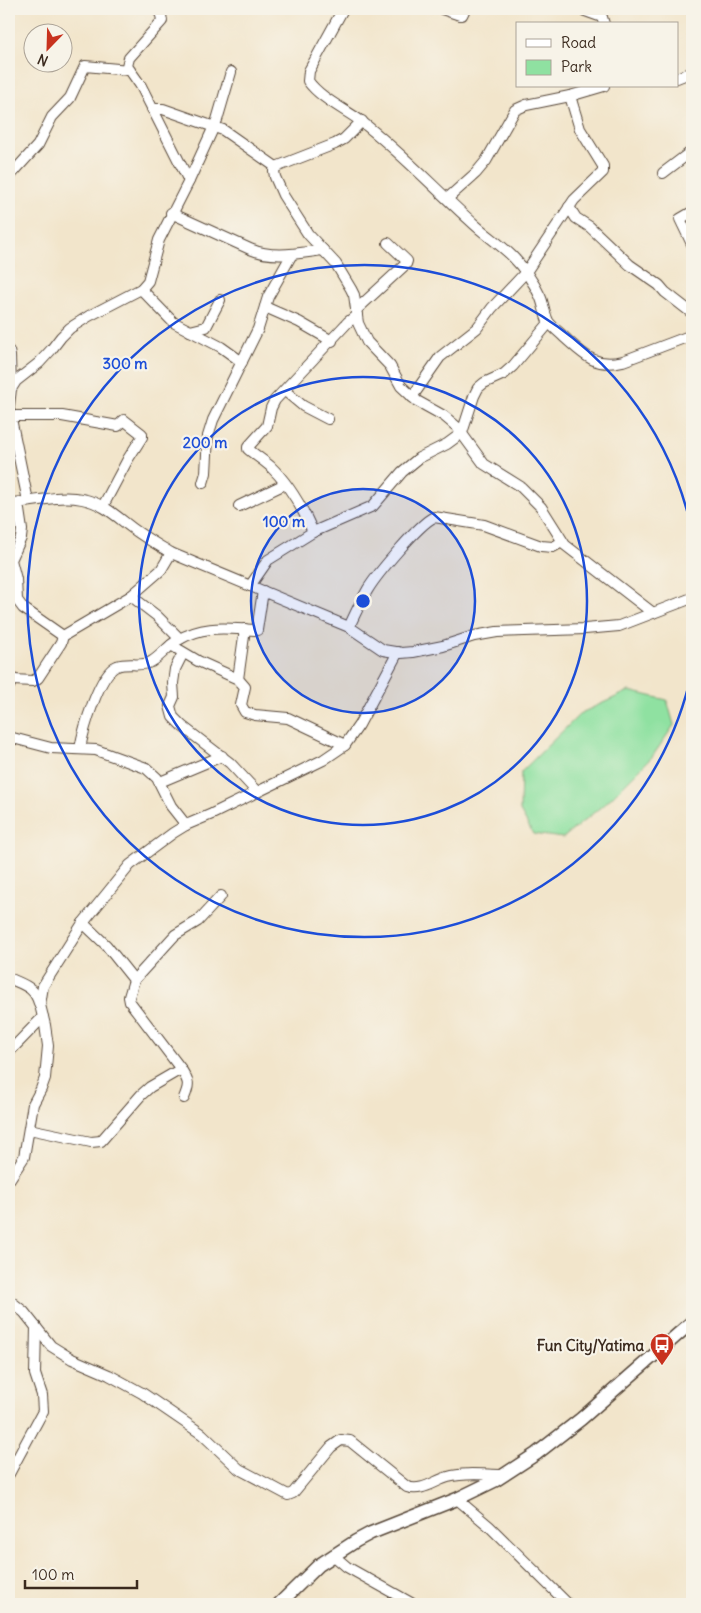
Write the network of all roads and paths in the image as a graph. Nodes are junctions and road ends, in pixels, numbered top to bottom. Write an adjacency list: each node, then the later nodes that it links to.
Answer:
1 (157, 9): 7 (street)
2 (343, 9): 14 (street)
3 (442, 9): 4 (street)
4 (464, 9)
5 (580, 9): 6 (street)
6 (603, 22)
7 (129, 70): 13 (street); 19 (street)
8 (231, 72): 15 (street)
9 (692, 72): 10 (street)
10 (678, 78)
11 (597, 88): 12 (street)
12 (570, 96): 21 (street); 22 (street)
13 (152, 109): 15 (street); 20 (street)
14 (362, 122): 17 (street); 21 (street)
15 (214, 126): 17 (street); 20 (street)
16 (692, 151): 18 (street)
17 (276, 167): 29 (street)
18 (662, 173)
19 (9, 178)
20 (189, 181): 24 (street)
21 (448, 198): 31 (street)
22 (569, 207): 31 (street); 36 (street)
23 (692, 212): 28 (street)
24 (171, 213): 30 (street); 32 (street)
25 (9, 221): 26 (street)
26 (9, 242)
27 (388, 243): 35 (street)
28 (692, 244)
29 (323, 250): 30 (street); 35 (street)
30 (292, 254): 34 (street)
31 (526, 272): 37 (street); 45 (street)
32 (141, 289): 38 (street); 43 (street)
33 (220, 300): 38 (street)
34 (265, 307): 40 (street); 42 (street)
35 (356, 313): 40 (street); 45 (street)
36 (692, 313)
37 (550, 323): 39 (street); 48 (street)
38 (190, 332): 42 (street)
39 (692, 335)
40 (332, 341): 44 (street)
41 (9, 351): 43 (street)
42 (242, 362): 49 (street)
43 (11, 389): 46 (street)
44 (285, 391): 47 (street); 50 (street)
45 (412, 397): 48 (street)
46 (9, 410): 51 (street); 53 (street)
47 (328, 419)
48 (462, 433): 55 (street); 56 (street)
49 (203, 483)
50 (285, 484): 54 (street); 55 (street)
51 (28, 501): 52 (street); 53 (street)
52 (13, 503): 65 (street)
53 (103, 506): 57 (street)
54 (239, 506)
55 (313, 532): 58 (street)
56 (562, 542): 62 (street); 63 (street)
57 (171, 553): 58 (street); 60 (street)
58 (250, 586): 59 (street)
59 (263, 591): 63 (street); 64 (street)
60 (131, 596): 65 (street); 66 (street)
61 (692, 598): 62 (street)
62 (653, 613): 68 (street)
63 (349, 627): 68 (street)
64 (245, 629): 66 (street); 70 (street)
65 (63, 636): 71 (street)
66 (180, 639): 67 (street)
67 (170, 645): 69 (street); 74 (street)
68 (398, 652): 73 (street)
69 (183, 653): 70 (street); 75 (street)
70 (238, 679): 73 (street)
71 (10, 680)
72 (9, 738): 74 (street)
73 (345, 744): 77 (street)
74 (80, 749): 76 (street)
75 (222, 756): 76 (street); 77 (street)
76 (160, 782): 78 (street)
77 (256, 792): 78 (street)
78 (186, 825): 80 (street)
79 (221, 896): 82 (street)
80 (83, 923): 82 (street); 83 (street)
81 (9, 978): 84 (street)
82 (134, 980): 88 (street)
83 (43, 986): 84 (street); 85 (street)
84 (31, 988): 85 (street)
85 (40, 1005): 86 (street)
86 (42, 1017): 87 (street); 90 (street)
87 (9, 1052)
88 (181, 1069): 89 (street); 90 (street)
89 (184, 1098)
90 (29, 1128): 91 (street)
91 (12, 1169): 92 (street)
92 (9, 1180)
93 (9, 1300): 95 (street)
94 (692, 1322): 97 (main road)
95 (36, 1327): 96 (street); 97 (street)
96 (9, 1474)
97 (502, 1475): 98 (main road)
98 (457, 1498): 99 (main road); 102 (street)
99 (333, 1555): 100 (main road); 101 (street)
100 (279, 1604)
101 (413, 1604)
102 (568, 1604)

